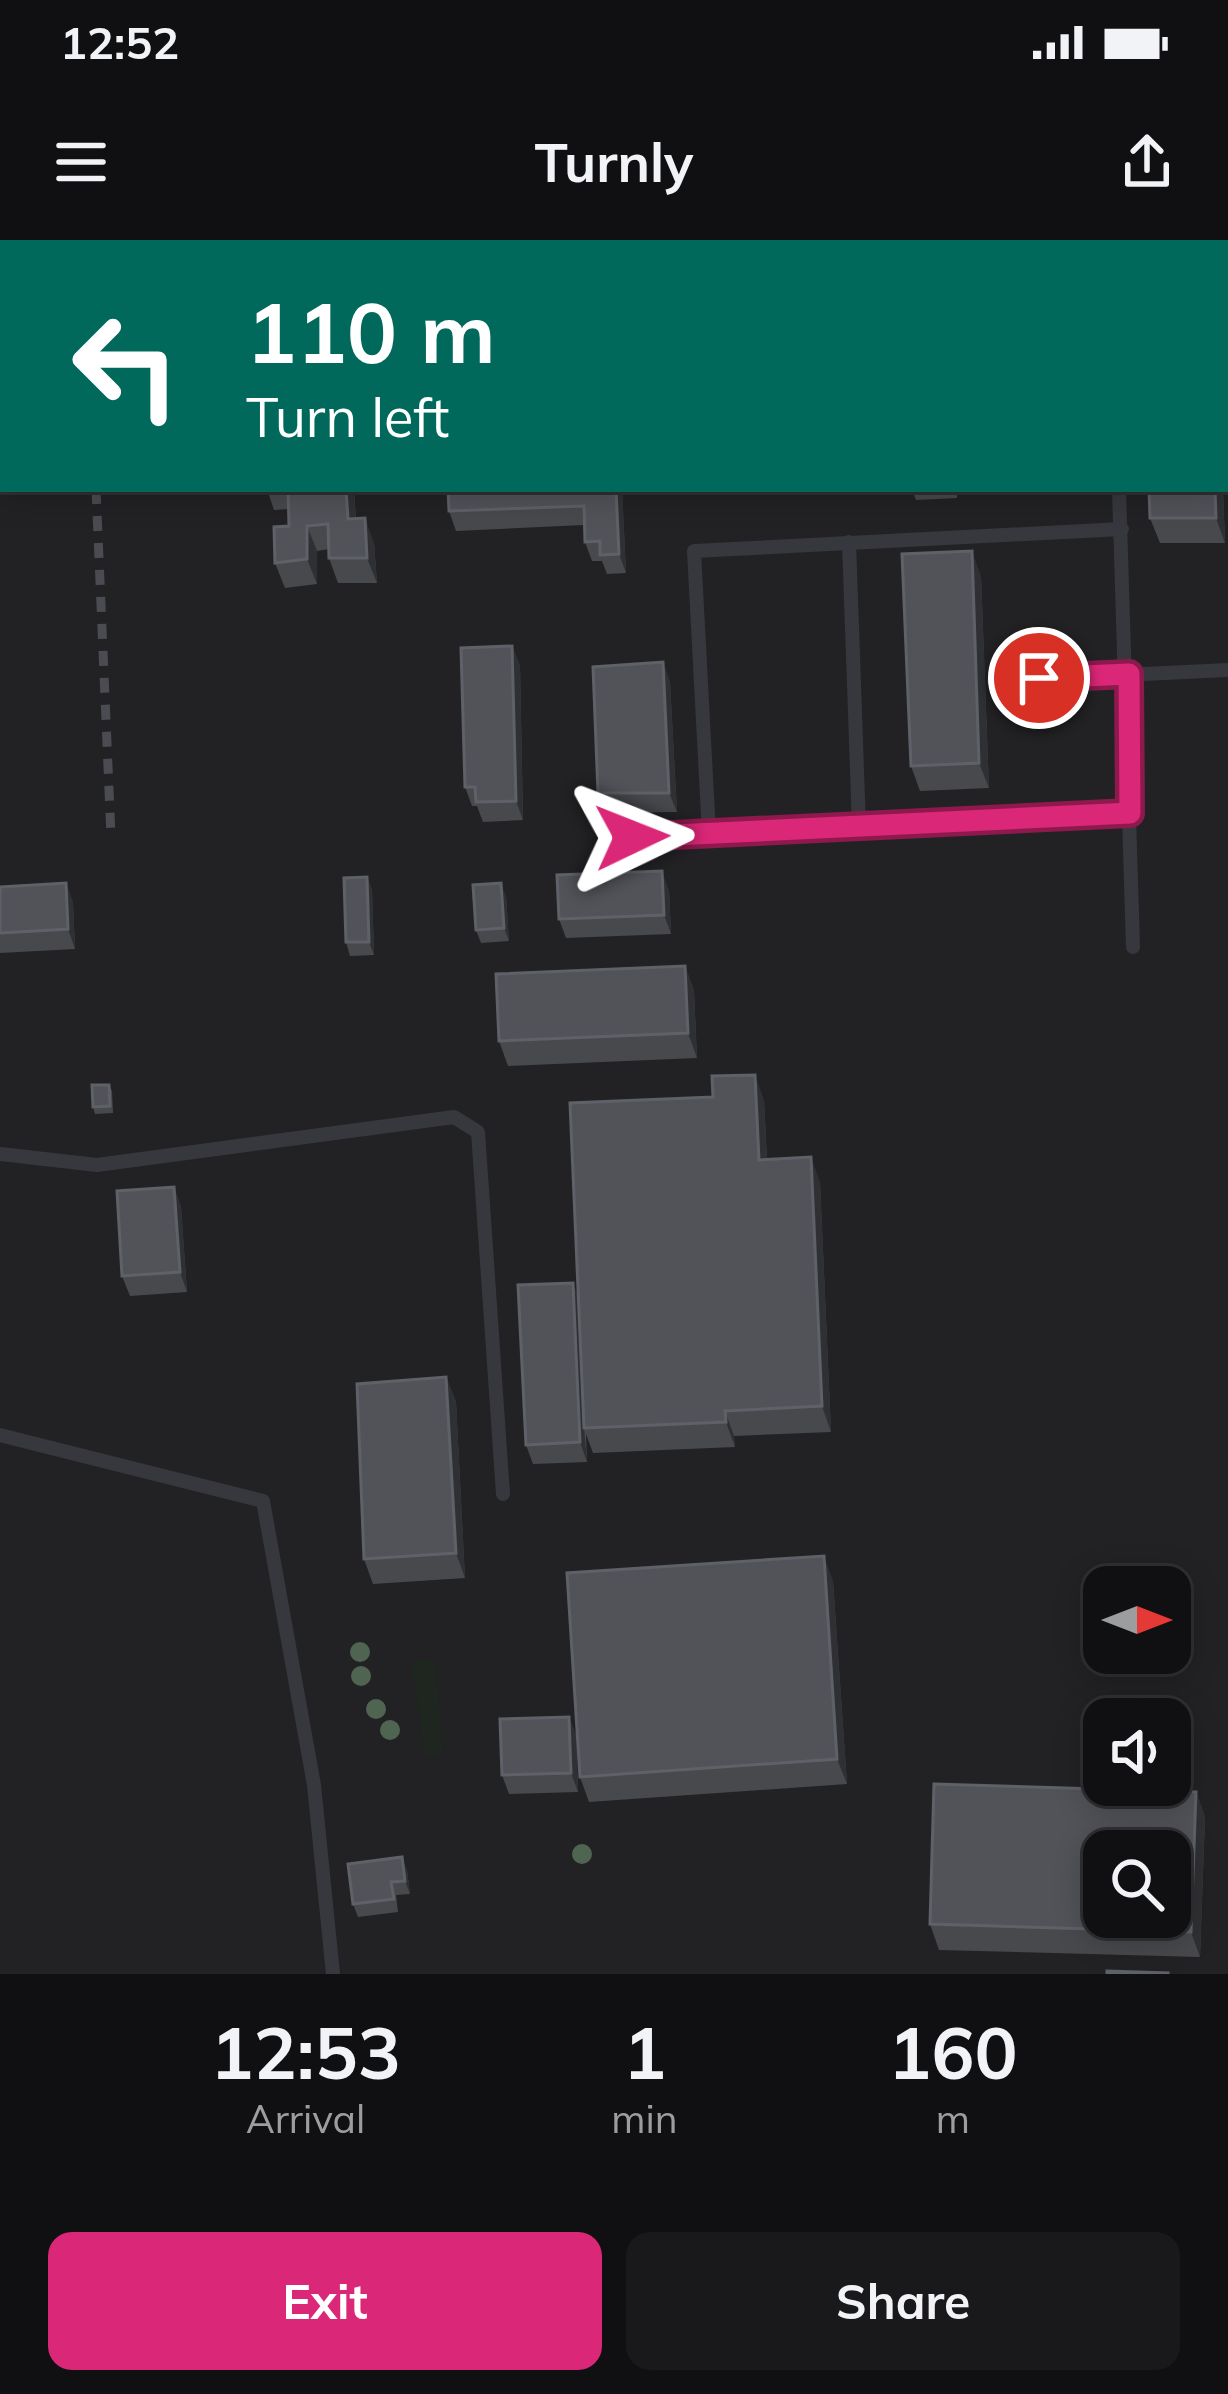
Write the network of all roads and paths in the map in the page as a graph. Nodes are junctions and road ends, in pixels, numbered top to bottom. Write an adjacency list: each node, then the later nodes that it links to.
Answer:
1 (1119, 492): 2 (lane)
2 (1122, 529): 3 (lane); 5 (lane)
3 (850, 542): 8 (lane); 9 (lane)
4 (1228, 670): 5 (lane)
5 (1129, 674): 6 (lane); 7 (lane)
6 (994, 681)
7 (1130, 813): 8 (lane); 11 (lane)
8 (859, 827): 9 (lane)
9 (709, 834): 10 (lane)
10 (632, 837)
11 (1133, 947)
12 (0, 1154): 14 (lane)
13 (0, 1435): 15 (lane)
14 (503, 1494)
15 (333, 1974)

